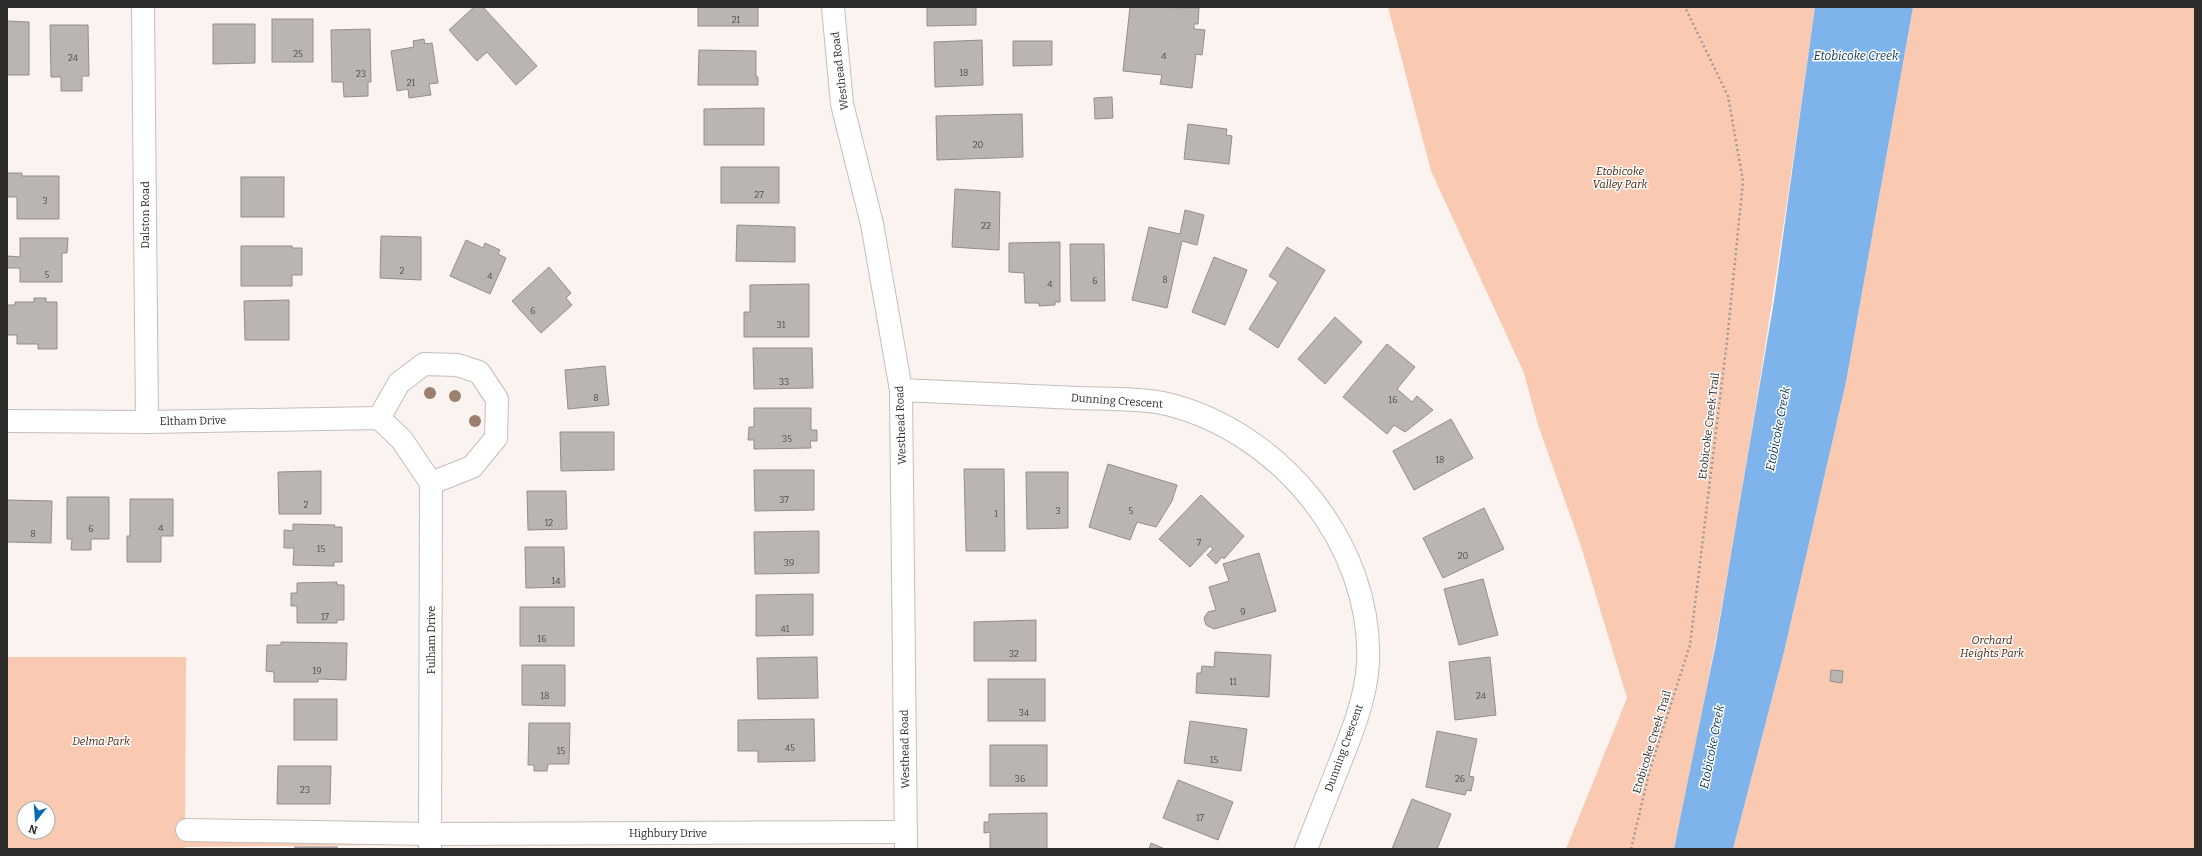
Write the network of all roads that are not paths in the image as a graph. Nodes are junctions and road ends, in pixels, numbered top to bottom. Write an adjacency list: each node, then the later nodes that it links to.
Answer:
1 (143, 7): 6 (street, Dalston Road)
2 (833, 7): 3 (street, Westhead Road)
3 (901, 390): 9 (street, Westhead Road); 11 (street, Dunning Crescent)
4 (379, 418): 6 (street, Eltham Drive); 7 (street); 7 (street)
5 (7, 421): 6 (street, Eltham Drive)
6 (146, 422)
7 (431, 483): 10 (street, Fulham Drive)
8 (187, 830): 10 (street, Highbury Drive)
9 (906, 840): 10 (street, Highbury Drive)
10 (430, 841)
11 (1306, 849)

